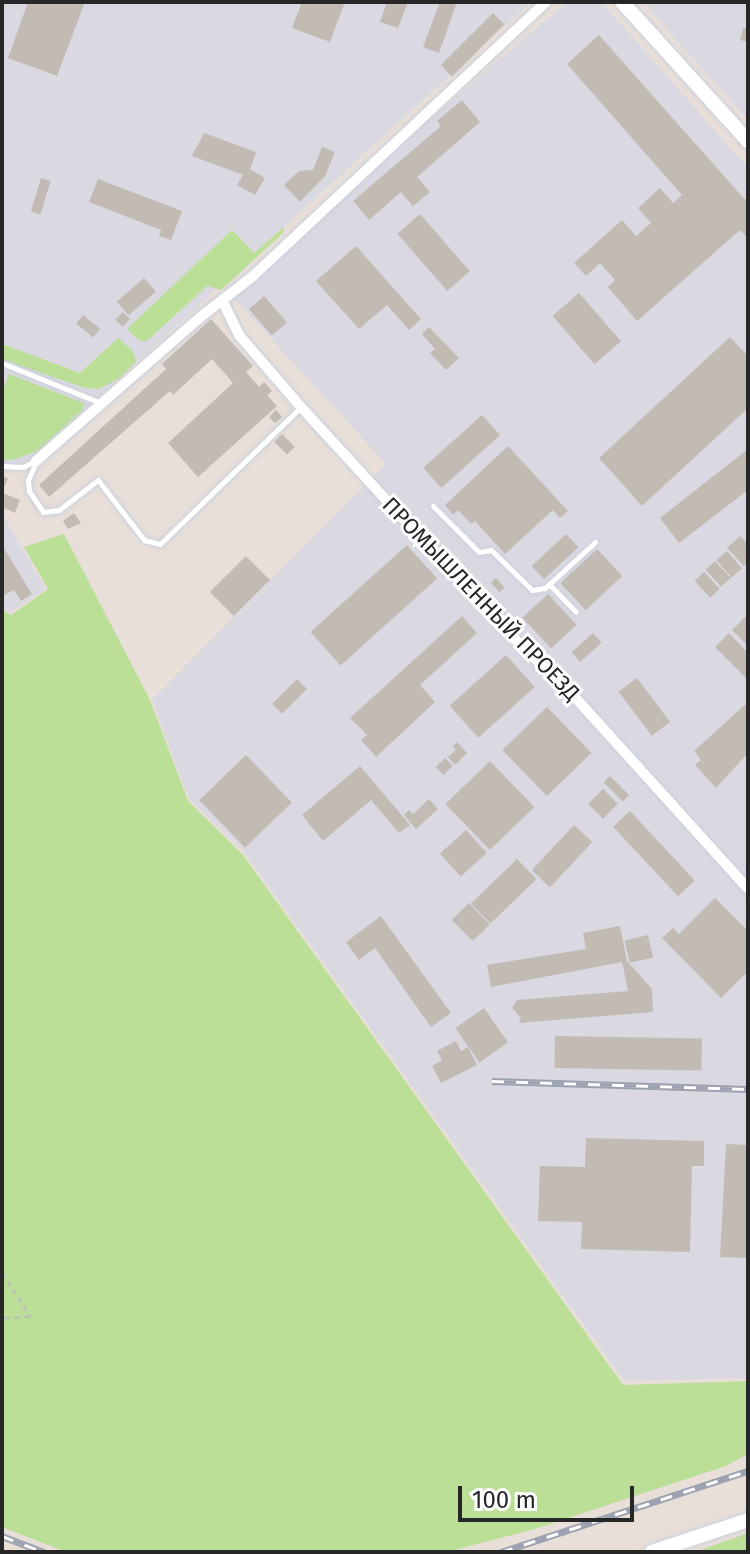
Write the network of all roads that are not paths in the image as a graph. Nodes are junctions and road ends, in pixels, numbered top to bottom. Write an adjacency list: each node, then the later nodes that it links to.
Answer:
1 (546, 2): 4 (street)
2 (622, 2): 3 (street)
3 (748, 141)
4 (223, 302): 6 (street); 7 (street, ПРОМЫШЛЕННЫЙ ПРОЕЗД)
5 (2, 363): 6 (lane)
6 (103, 404): 8 (street)
7 (301, 407): 8 (lane); 14 (street, ПРОМЫШЛЕННЫЙ ПРОЕЗД)
8 (36, 461): 9 (lane)
9 (2, 466)
10 (433, 506): 12 (lane)
11 (595, 542): 12 (lane)
12 (549, 584): 13 (lane)
13 (576, 612)
14 (748, 889)
15 (748, 1520): 16 (street)
16 (652, 1552)

